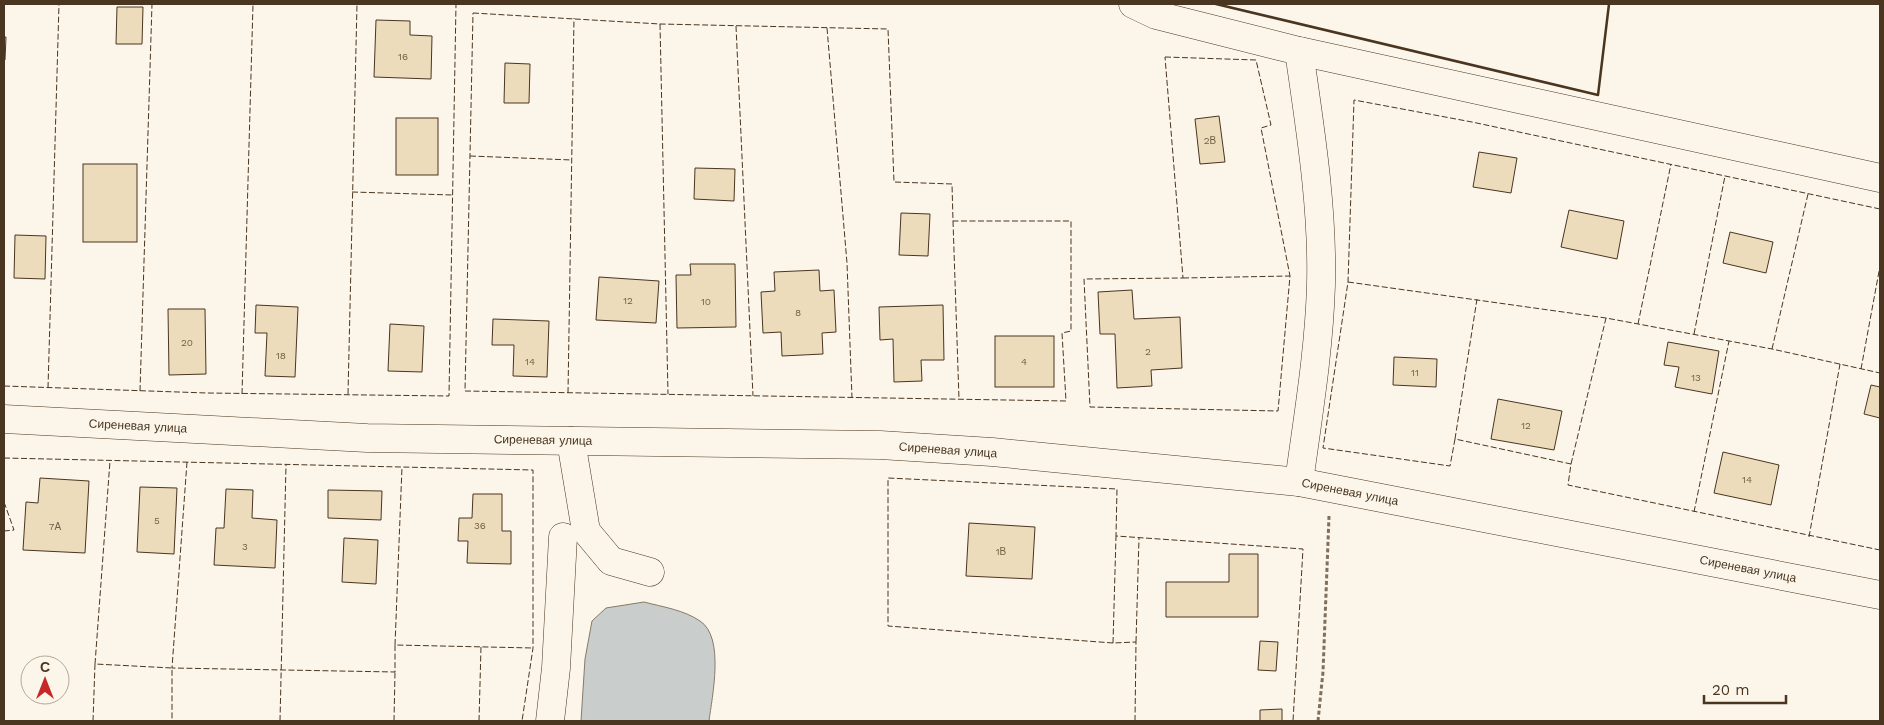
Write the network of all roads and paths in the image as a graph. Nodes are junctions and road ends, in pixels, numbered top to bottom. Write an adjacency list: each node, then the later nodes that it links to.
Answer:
1 (1133, 4): 2 (street)
2 (1298, 51): 3 (street); 6 (street)
3 (1880, 178)
4 (4, 419): 5 (street, Сиреневая улица)
5 (571, 441): 6 (street, Сиреневая улица); 9 (street)
6 (1298, 482): 7 (street, Сиреневая улица)
7 (1330, 488): 10 (street, Сиреневая улица); 12 (path)
8 (562, 537): 11 (street)
9 (650, 572)
10 (1880, 595)
11 (550, 721)
12 (1318, 721)

